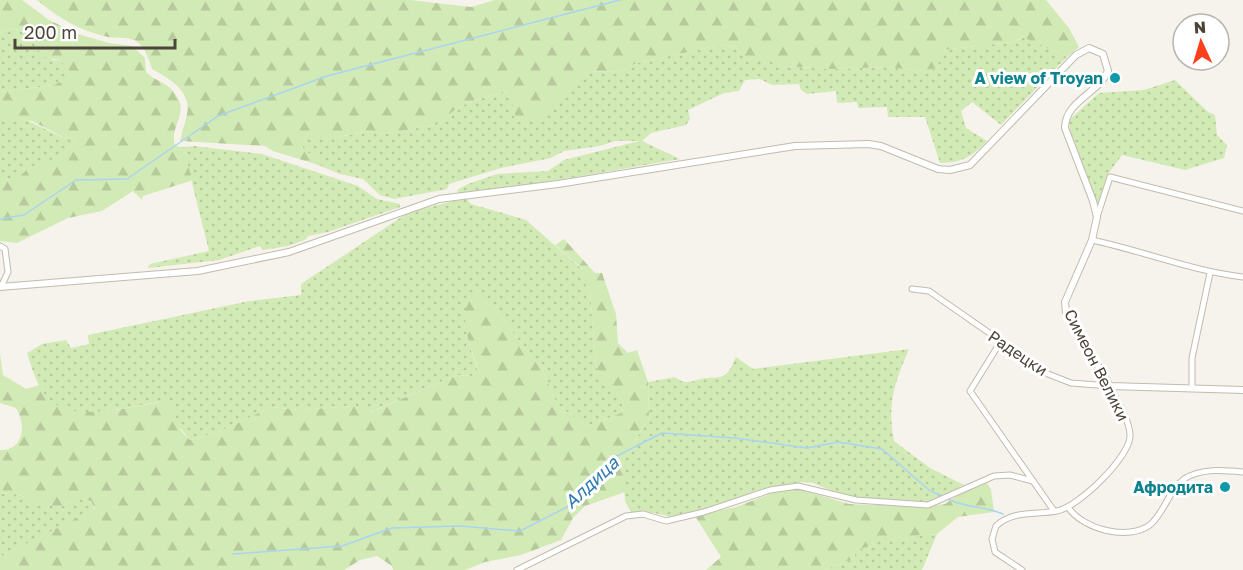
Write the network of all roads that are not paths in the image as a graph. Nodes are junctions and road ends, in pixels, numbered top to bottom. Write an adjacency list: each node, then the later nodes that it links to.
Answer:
1 (1243, 211): 2 (street)
2 (1097, 217): 3 (street, Симеон Велики); 7 (street, Симеон Велики)
3 (1092, 240): 5 (street); 10 (street, Симеон Велики)
4 (0, 246): 7 (street)
5 (1210, 273): 6 (street); 11 (street)
6 (1243, 277)
7 (1, 287)
8 (912, 289): 9 (street, Радецки)
9 (1001, 341): 10 (street, Радецки); 14 (street)
10 (1110, 386): 11 (street, Радецки); 15 (street, Симеон Велики)
11 (1192, 388): 12 (street, Радецки)
12 (1243, 390)
13 (1243, 472): 15 (street)
14 (1034, 481): 16 (street); 17 (street)
15 (1068, 507): 16 (street, Симеон Велики)
16 (1054, 511): 18 (street, Симеон Велики)
17 (517, 570)
18 (1022, 570)

